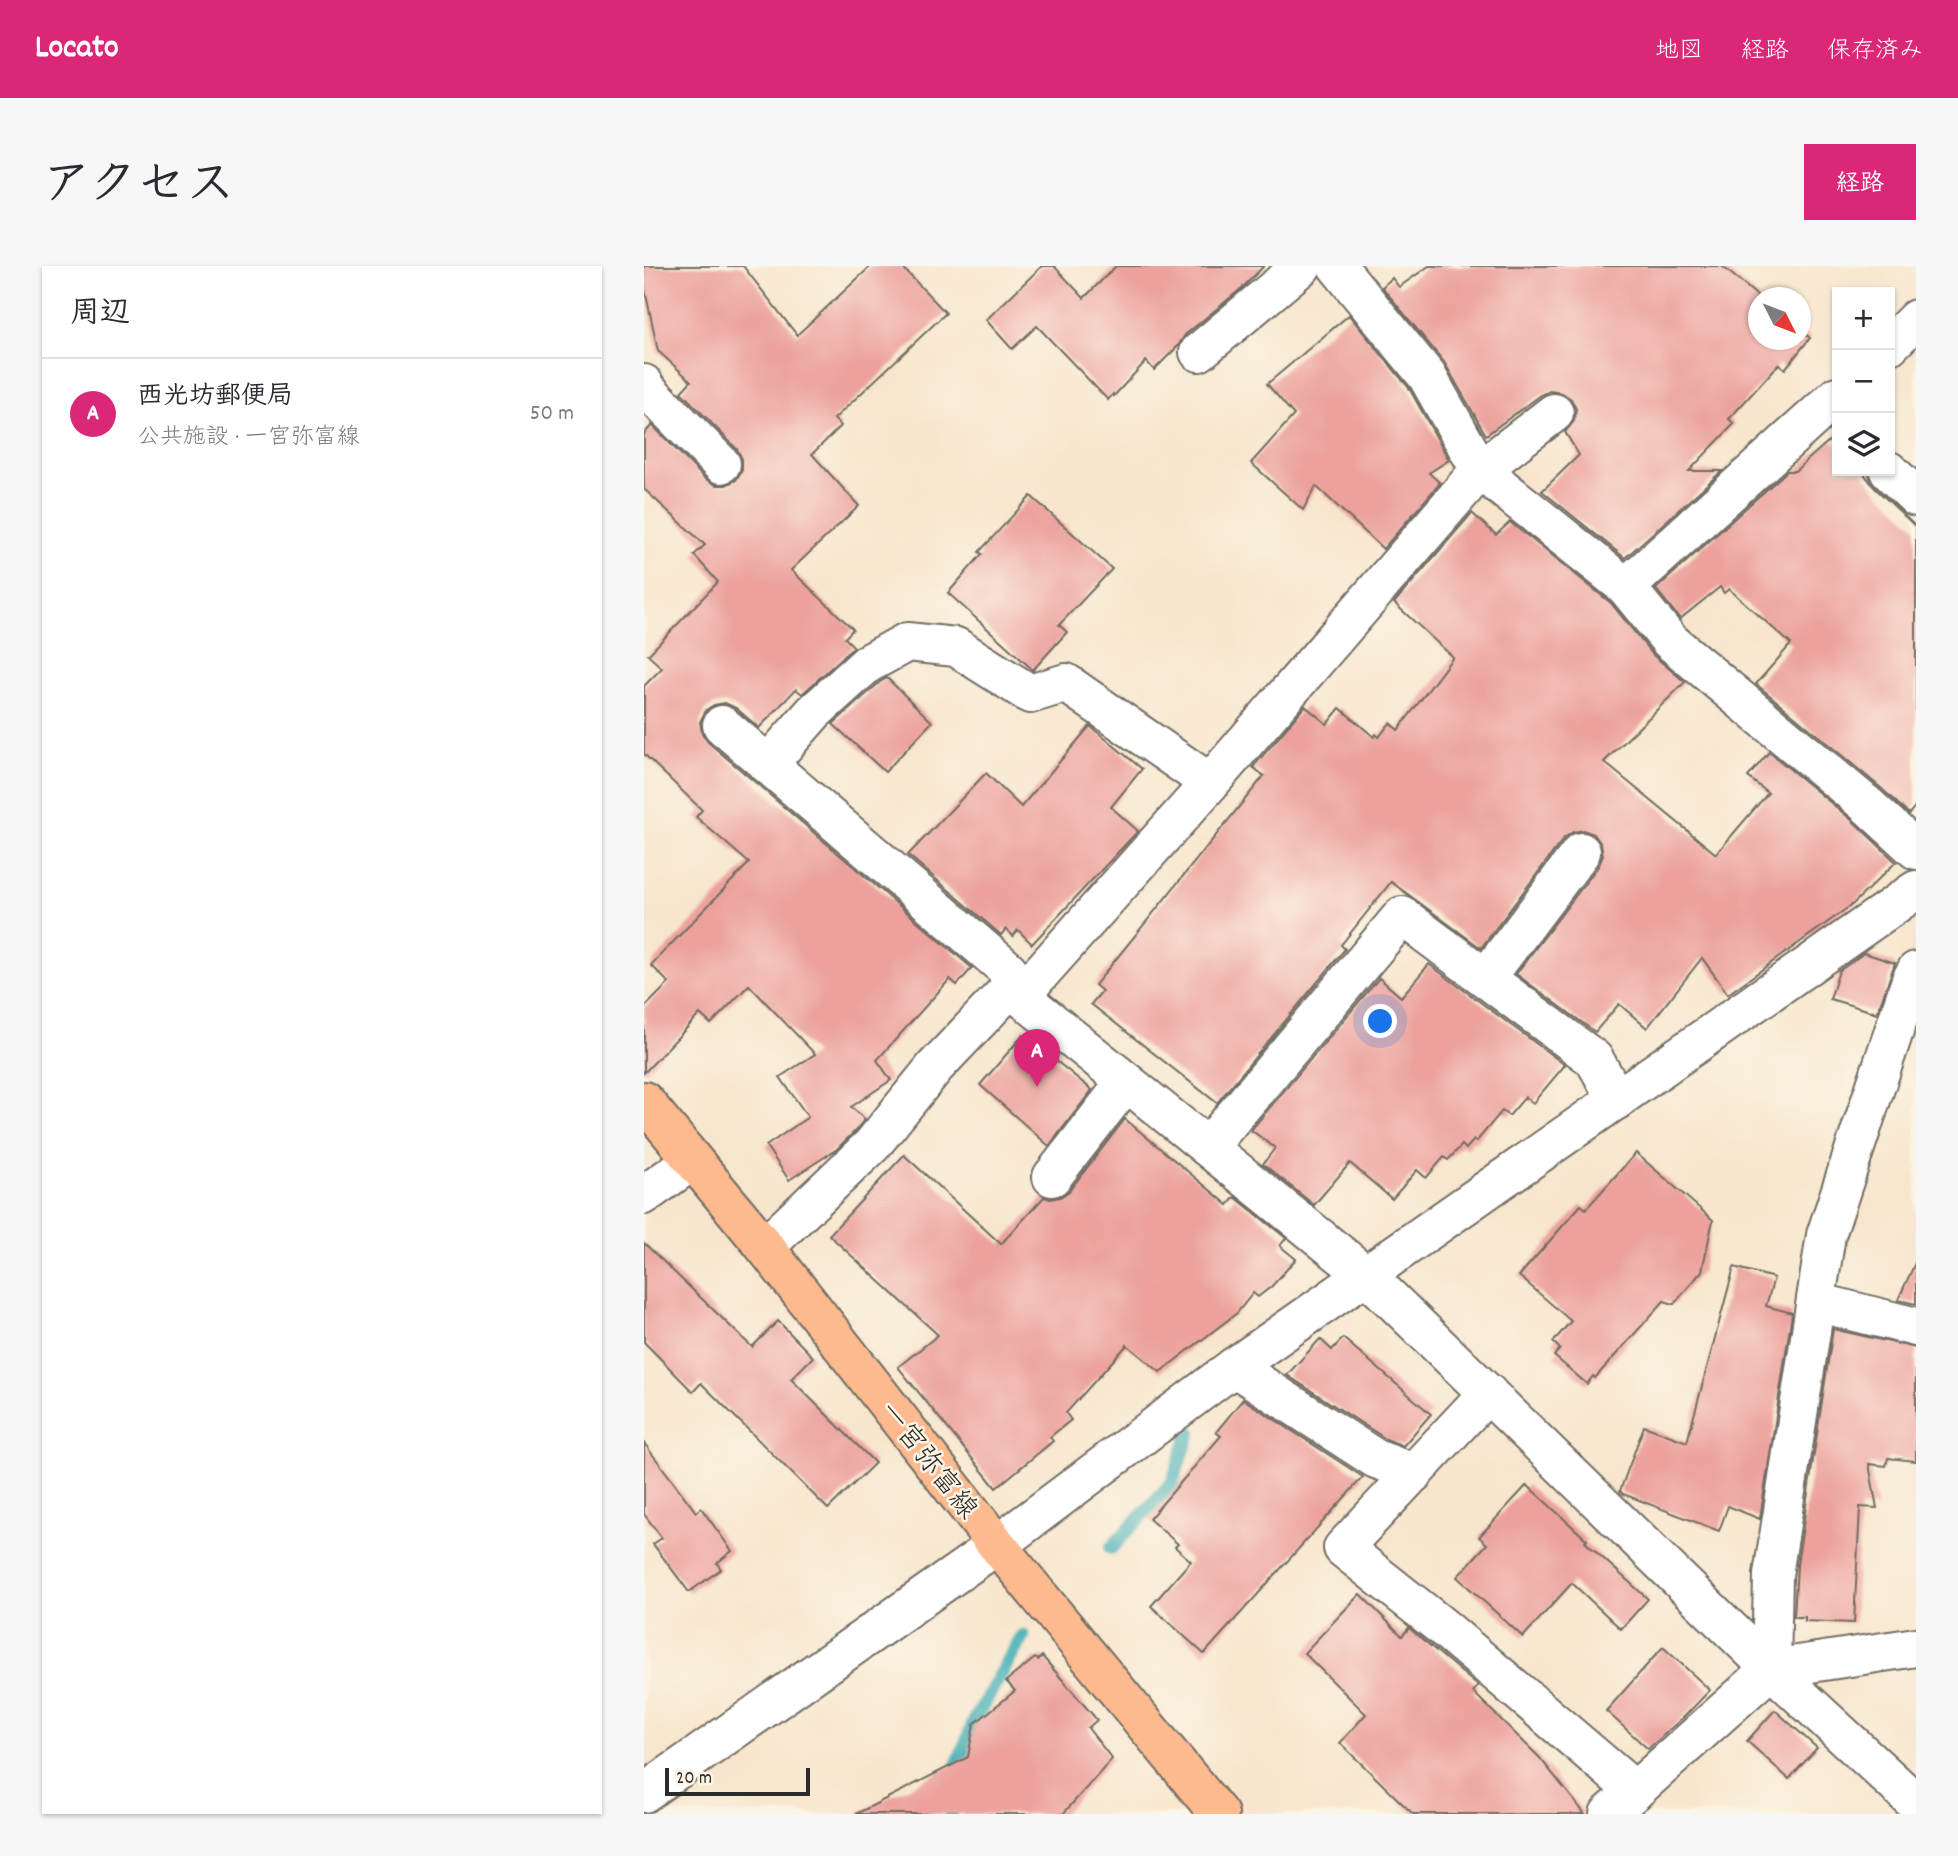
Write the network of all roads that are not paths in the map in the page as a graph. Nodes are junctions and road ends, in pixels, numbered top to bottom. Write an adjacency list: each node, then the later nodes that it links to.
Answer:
1 (1302, 266): 5 (street)
2 (1337, 266): 10 (street)
3 (1916, 319): 4 (street)
4 (1895, 340)
5 (1199, 352)
6 (644, 384): 9 (street)
7 (1832, 409): 13 (street)
8 (1554, 413): 10 (street)
9 (721, 464)
10 (1480, 470): 13 (street); 16 (street)
11 (1894, 476): 12 (street)
12 (1916, 497)
13 (1626, 587): 17 (street)
14 (722, 725): 15 (street)
15 (768, 764): 16 (street); 22 (street)
16 (1210, 783): 22 (street)
17 (1916, 850)
18 (1581, 852): 21 (street)
19 (1916, 890): 24 (street)
20 (1916, 971): 32 (street)
21 (1486, 978): 24 (street); 26 (street)
22 (1015, 992): 23 (street); 30 (street)
23 (1126, 1082): 26 (street); 28 (street)
24 (1617, 1100): 31 (street)
25 (644, 1101): 27 (main road, 一宮弥富線)
26 (1208, 1147): 31 (street)
27 (692, 1161): 29 (street); 30 (main road, 一宮弥富線)
28 (1052, 1177)
29 (644, 1195)
30 (765, 1247): 37 (main road, 一宮弥富線)
31 (1366, 1275): 34 (street); 35 (street)
32 (1816, 1301): 33 (street); 39 (street)
33 (1916, 1327)
34 (1234, 1367): 36 (street); 37 (street)
35 (1488, 1393): 36 (street); 39 (street)
36 (1414, 1473): 41 (street)
37 (997, 1545): 40 (street); 43 (main road, 一宮弥富線)
38 (1916, 1647): 39 (street)
39 (1771, 1669): 41 (street); 42 (street)
40 (644, 1793)
41 (1622, 1802)
42 (1916, 1803)
43 (1220, 1814)

